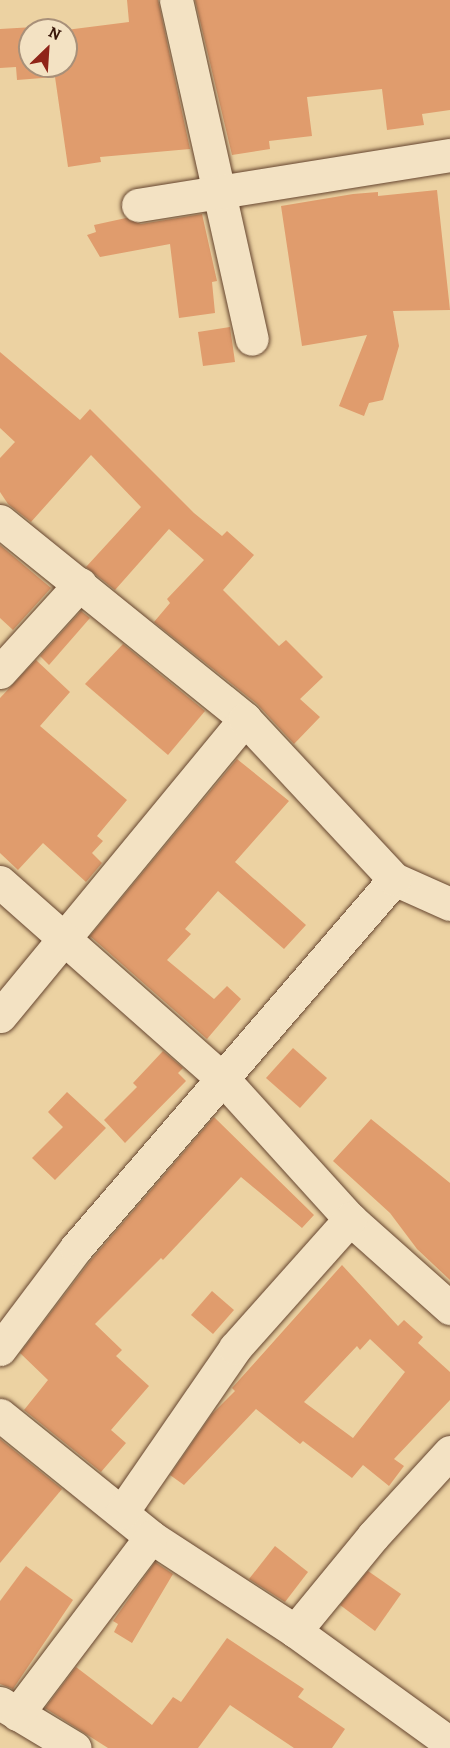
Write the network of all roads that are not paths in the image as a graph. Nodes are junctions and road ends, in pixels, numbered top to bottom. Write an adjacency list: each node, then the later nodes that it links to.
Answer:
1 (176, 0): 3 (street)
2 (450, 156): 3 (street)
3 (220, 193): 4 (street); 5 (street)
4 (138, 205)
5 (252, 339)
6 (0, 521): 7 (street)
7 (80, 584): 8 (street); 9 (street)
8 (0, 672)
9 (245, 719): 10 (street); 13 (street)
10 (394, 879): 12 (street); 15 (street)
11 (0, 882): 13 (street)
12 (450, 904)
13 (64, 939): 14 (street); 15 (street)
14 (0, 1016)
15 (223, 1079): 16 (street); 18 (street)
16 (350, 1219): 17 (street); 21 (street)
17 (450, 1308)
18 (0, 1349)
19 (0, 1415): 21 (street)
20 (450, 1452): 23 (street)
21 (122, 1512): 22 (street)
22 (151, 1537): 23 (street); 24 (street)
23 (295, 1631): 25 (street)
24 (8, 1709): 26 (street)
25 (450, 1743)
26 (75, 1748)

